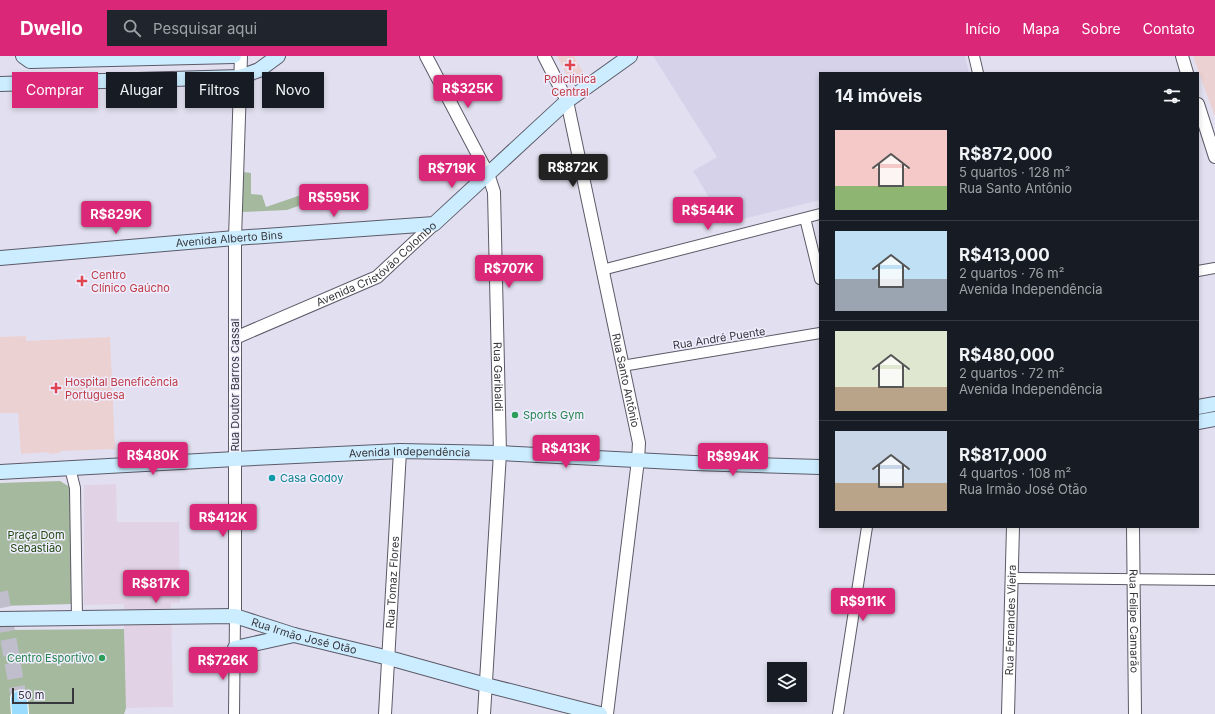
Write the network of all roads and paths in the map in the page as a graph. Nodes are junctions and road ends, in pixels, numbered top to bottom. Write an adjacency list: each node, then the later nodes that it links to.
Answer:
1 (23, 56): 2 (main road)
2 (234, 56)
3 (241, 56): 10 (street, Rua Doutor Barros Cassal)
4 (278, 56): 11 (main road)
5 (426, 56): 20 (street, Rua Garibaldi)
6 (544, 56): 16 (street, Rua Santo Antônio)
7 (630, 56): 16 (main road, Avenida Cristóvão Colombo)
8 (974, 56): 12 (street)
9 (1182, 56): 13 (street)
10 (240, 72)
11 (254, 72)
12 (978, 72)
13 (1188, 72)
14 (185, 79): 15 (main road)
15 (0, 84)
16 (567, 101): 20 (main road, Avenida Cristóvão Colombo); 27 (street, Rua Santo Antônio)
17 (239, 108): 24 (street, Rua Doutor Barros Cassal)
18 (1199, 108): 19 (street)
19 (1215, 157)
20 (488, 174): 23 (main road, Avenida Cristóvão Colombo); 38 (street, Rua Garibaldi)
21 (819, 214): 22 (street)
22 (805, 218): 27 (street); 29 (street)
23 (434, 224): 24 (main road, Avenida Alberto Bins); 31 (street, Avenida Cristóvão Colombo)
24 (235, 238): 25 (main road, Avenida Alberto Bins); 31 (street, Rua Doutor Barros Cassal)
25 (0, 258)
26 (1215, 268): 28 (street)
27 (602, 270): 32 (street, Rua Santo Antônio)
28 (1199, 271)
29 (819, 275)
30 (819, 333): 32 (street, Rua André Puente)
31 (235, 338): 39 (street, Rua Doutor Barros Cassal)
32 (622, 366): 40 (street, Rua Santo Antônio)
33 (1215, 404): 34 (main road)
34 (1199, 407)
35 (1215, 419): 36 (main road)
36 (1199, 422)
37 (400, 451): 38 (main road, Avenida Independência); 39 (main road, Avenida Independência); 55 (street, Rua Tomaz Flores)
38 (500, 453): 40 (main road, Avenida Independência); 56 (street, Rua Garibaldi)
39 (235, 459): 42 (main road, Avenida Independência); 50 (street, Rua Doutor Barros Cassal)
40 (638, 460): 41 (main road, Avenida Independência); 61 (street, Rua Santo Antônio)
41 (819, 467)
42 (70, 468): 43 (main road, Avenida Independência); 51 (street)
43 (0, 472)
44 (867, 528): 62 (street)
45 (1013, 528): 47 (street, Rua Fernandes Vieira)
46 (1132, 528): 48 (street, Rua Felipe Camarão)
47 (1012, 578): 48 (street); 63 (street, Rua Fernandes Vieira)
48 (1133, 579): 49 (street); 64 (street, Rua Felipe Camarão)
49 (1215, 580)
50 (235, 616): 51 (main road, Rua Irmão José Otão); 53 (main road, Rua Irmão José Otão); 54 (street, Rua Doutor Barros Cassal)
51 (77, 618): 52 (main road, Rua Irmão José Otão)
52 (2, 619)
53 (294, 635): 54 (main road); 55 (main road, Rua Irmão José Otão)
54 (234, 648): 57 (street, Rua Doutor Barros Cassal)
55 (389, 658): 56 (main road, Rua Irmão José Otão); 58 (street, Rua Tomaz Flores)
56 (486, 685): 59 (street, Rua Garibaldi); 60 (main road, Rua Irmão José Otão)
57 (234, 714)
58 (385, 714)
59 (484, 714)
60 (600, 714)
61 (607, 714)
62 (838, 714)
63 (1008, 714)
64 (1135, 714)

